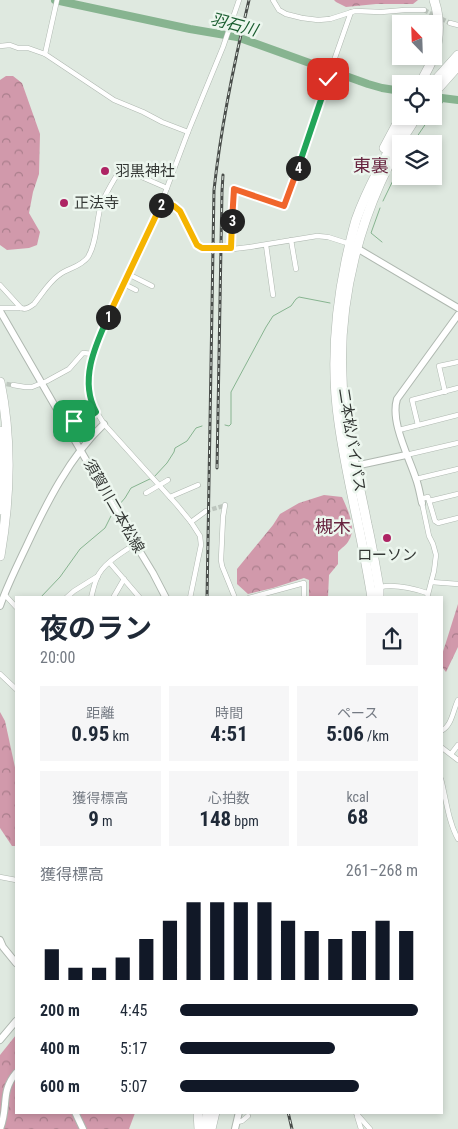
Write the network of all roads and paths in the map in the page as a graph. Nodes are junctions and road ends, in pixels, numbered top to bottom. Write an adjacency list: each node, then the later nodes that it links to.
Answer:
1 (57, 0): 10 (street)
2 (239, 0): 19 (street)
3 (273, 0): 6 (street)
4 (434, 0): 13 (highway)
5 (424, 10): 6 (street)
6 (351, 12): 26 (street)
7 (450, 23): 8 (street)
8 (458, 25)
9 (0, 46): 10 (street)
10 (45, 54): 19 (street)
11 (458, 55): 14 (highway)
12 (458, 66): 15 (highway)
13 (425, 75)
14 (442, 78)
15 (442, 81)
16 (396, 125): 22 (highway)
17 (405, 125): 22 (highway, 二本松バイパス)
18 (412, 125): 25 (highway, 二本松バイパス)
19 (188, 132): 20 (street)
20 (167, 188): 21 (street); 34 (street)
21 (162, 201): 26 (street); 28 (street)
22 (356, 220): 25 (highway, 二本松バイパス)
23 (290, 240): 24 (street); 25 (street); 27 (street)
24 (266, 245): 26 (street); 33 (street)
25 (353, 246): 35 (street); 55 (highway, 二本松バイパス); 90 (highway, 二本松バイパス)
26 (231, 248)
27 (296, 269)
28 (128, 274): 29 (street); 31 (street)
29 (124, 284): 32 (street); 38 (street)
30 (0, 285): 34 (street)
31 (152, 286)
32 (136, 290)
33 (273, 295)
34 (21, 308): 36 (street)
35 (458, 308)
36 (0, 310): 41 (street, 須賀川二本松線)
37 (458, 315): 50 (street)
38 (93, 354): 41 (street); 45 (street)
39 (458, 362): 44 (street)
40 (0, 382): 72 (highway)
41 (42, 383): 42 (street); 47 (street, 須賀川二本松線)
42 (13, 385)
43 (458, 388): 44 (street)
44 (445, 392): 49 (street)
45 (96, 412): 47 (street); 48 (street)
46 (458, 415): 49 (street)
47 (65, 423): 53 (street, 須賀川二本松線)
48 (104, 424): 53 (street); 60 (street)
49 (418, 425): 50 (street)
50 (399, 430): 54 (street)
51 (0, 431): 67 (highway)
52 (458, 443): 54 (street)
53 (80, 449): 71 (street, 須賀川二本松線); 79 (street)
54 (406, 455): 55 (street); 57 (street)
55 (355, 466): 78 (highway, 二本松バイパス)
56 (458, 469): 57 (street)
57 (416, 479): 64 (street)
58 (168, 480): 60 (street)
59 (198, 484): 63 (street)
60 (159, 485): 61 (street); 63 (street)
61 (146, 493)
62 (458, 494): 65 (street)
63 (170, 497): 70 (street)
64 (421, 501): 65 (street); 76 (street)
65 (429, 501): 69 (street)
66 (225, 505): 87 (street)
67 (0, 510)
68 (206, 511): 70 (street)
69 (458, 518)
70 (190, 522): 86 (street)
71 (135, 544): 73 (street); 85 (street, 須賀川二本松線)
72 (0, 556)
73 (110, 563): 74 (street); 75 (street)
74 (98, 576): 81 (street); 82 (street)
75 (124, 579): 83 (street); 84 (street)
76 (430, 582): 77 (street); 80 (street)
77 (458, 584)
78 (379, 587): 80 (street); 91 (highway, 二本松バイパス)
79 (5, 595): 92 (street); 93 (street)
80 (427, 595)
81 (68, 596)
82 (93, 596)
83 (114, 596)
84 (138, 596)
85 (165, 596)
86 (190, 596)
87 (234, 596)
88 (256, 596): 89 (street)
89 (304, 596)
90 (372, 596)
91 (379, 596)
92 (0, 606)
93 (15, 606)
94 (0, 674): 95 (street)
95 (15, 688)
96 (458, 700): 97 (street)
97 (456, 707): 98 (street)
98 (443, 730)
99 (458, 745): 101 (street)
100 (443, 748): 101 (street)
101 (451, 754): 102 (street)
102 (458, 760)
103 (443, 787): 104 (street)
104 (456, 832): 105 (street)
105 (458, 839)
106 (0, 877): 107 (street)
107 (15, 880)
108 (0, 940): 109 (street)
109 (15, 962)
110 (15, 1022): 111 (street)
111 (0, 1040)
112 (15, 1073): 122 (street)
113 (76, 1114): 123 (street)
114 (197, 1114): 124 (street)
115 (198, 1114): 125 (highway)
116 (208, 1114): 126 (highway)
117 (215, 1114): 127 (highway)
118 (356, 1114): 128 (street)
119 (357, 1114): 129 (street)
120 (248, 1116): 121 (street)
121 (236, 1126)
122 (0, 1129)
123 (83, 1129)
124 (195, 1129)
125 (199, 1129)
126 (204, 1129)
127 (211, 1129)
128 (361, 1129)
129 (370, 1129)

